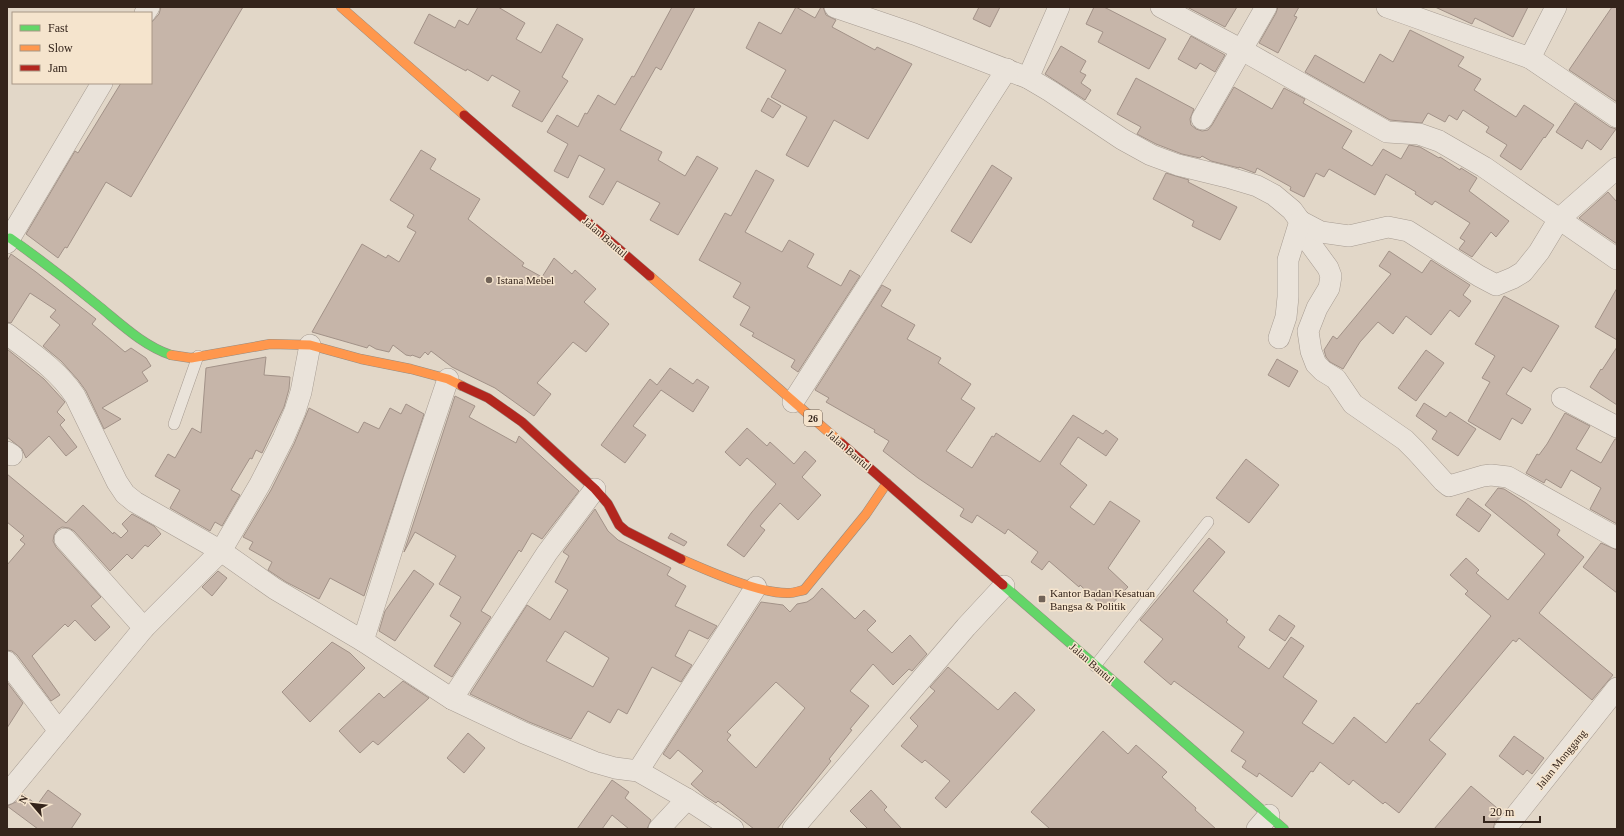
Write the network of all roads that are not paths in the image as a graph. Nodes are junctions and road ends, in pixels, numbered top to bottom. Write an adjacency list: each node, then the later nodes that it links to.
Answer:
1 (341, 7): 26 (main road, Jalan Bantul / 26)
2 (835, 7): 10 (street)
3 (1059, 7): 11 (street)
4 (1161, 7): 8 (street)
5 (1266, 7): 8 (street)
6 (1387, 7): 9 (street)
7 (1556, 7): 9 (street)
8 (1242, 50): 14 (street); 16 (street)
9 (1530, 58): 13 (street)
10 (1007, 69): 11 (street); 26 (street)
11 (1028, 78): 17 (street)
12 (101, 84): 18 (street)
13 (1617, 117)
14 (1202, 120)
15 (1617, 168): 16 (street)
16 (1559, 219): 17 (street); 19 (street)
17 (1300, 221): 21 (street); 32 (street)
18 (8, 240): 23 (main road)
19 (1617, 259)
20 (7, 334): 34 (street)
21 (1278, 338)
22 (310, 345): 23 (main road); 24 (main road); 34 (street)
23 (198, 356): 27 (lane)
24 (448, 380): 30 (main road); 38 (street)
25 (1562, 398): 28 (street)
26 (793, 402): 29 (main road, Jalan Bantul / 26)
27 (174, 424)
28 (1617, 427)
29 (887, 483): 35 (main road); 36 (main road, Jalan Bantul / 26)
30 (595, 489): 35 (main road); 42 (street)
31 (1208, 522): 40 (lane)
32 (1617, 538)
33 (65, 539): 37 (street)
34 (221, 551): 37 (street); 38 (street)
35 (756, 587): 44 (street)
36 (998, 594): 40 (main road, Jalan Bantul / 26); 50 (street)
37 (144, 628): 43 (street)
38 (363, 641): 42 (street)
39 (7, 662): 43 (street)
40 (1095, 666): 47 (main road, Jalan Bantul / 26)
41 (1617, 688): 52 (street, Jalan Monggang)
42 (452, 699): 44 (street)
43 (59, 732): 45 (street)
44 (638, 771): 46 (street)
45 (7, 794)
46 (687, 799): 48 (street); 49 (street)
47 (1263, 822): 51 (main road, Jalan Bantul / 26)
48 (659, 829)
49 (733, 829)
50 (793, 829)
51 (1284, 829)
52 (1505, 829)

